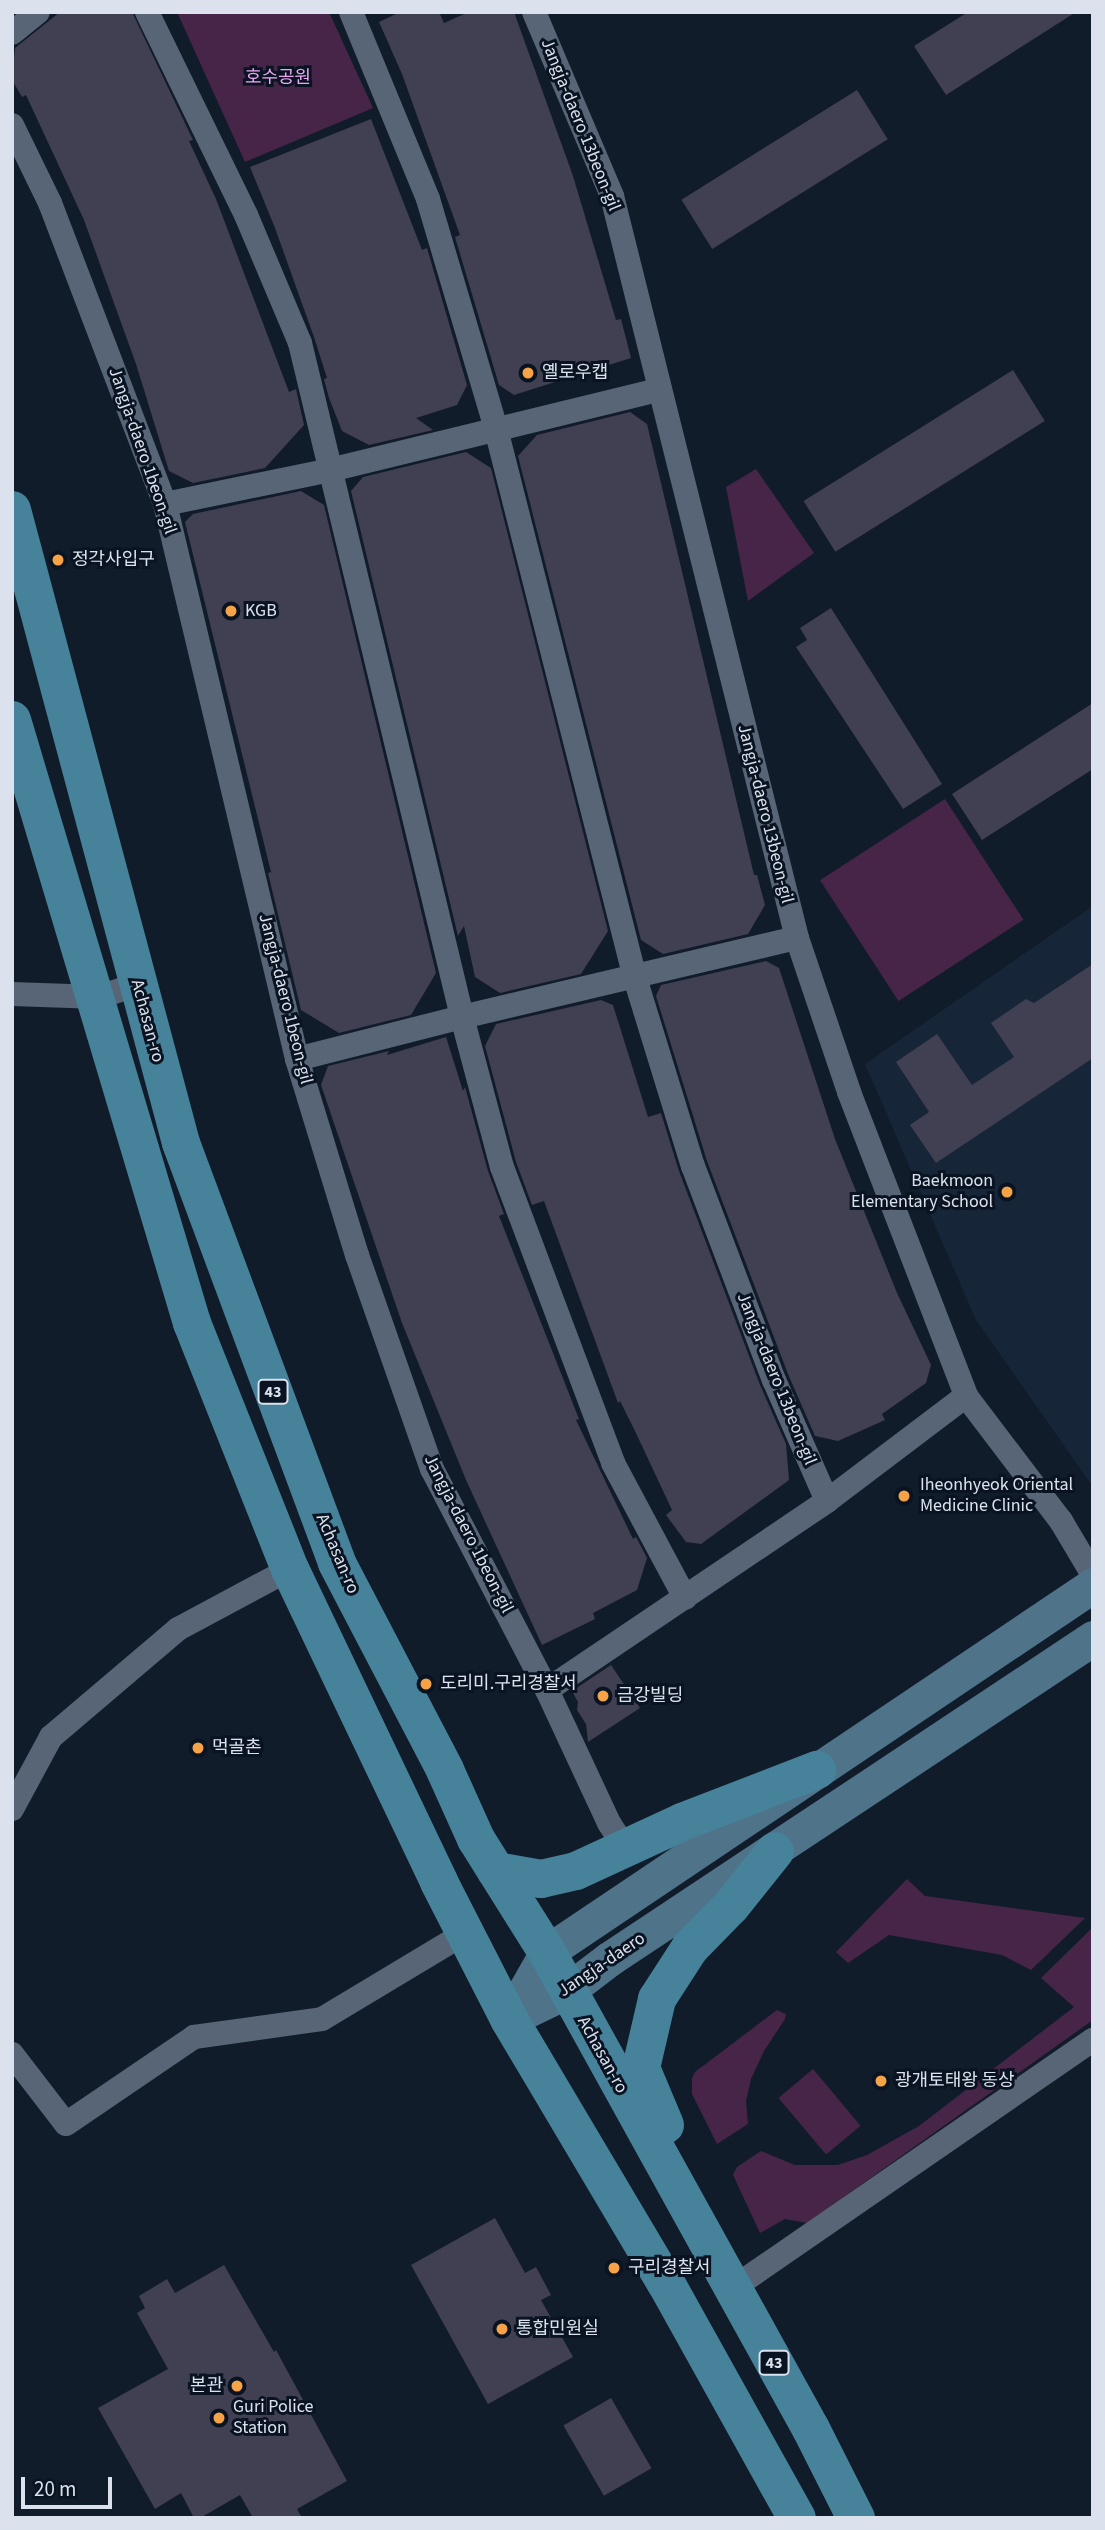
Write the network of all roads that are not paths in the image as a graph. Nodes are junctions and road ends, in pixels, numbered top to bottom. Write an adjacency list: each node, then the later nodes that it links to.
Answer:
1 (38, 12): 5 (street)
2 (147, 12): 9 (street)
3 (351, 12): 8 (street, Jangja-daero 13beon-gil)
4 (534, 12): 7 (street, Jangja-daero 13beon-gil)
5 (12, 33)
6 (12, 125): 10 (street, Jangja-daero 1beon-gil)
7 (658, 390): 8 (street); 13 (street, Jangja-daero 13beon-gil)
8 (496, 429): 9 (street); 14 (street, Jangja-daero 13beon-gil)
9 (330, 470): 10 (street); 18 (street)
10 (165, 504): 19 (street, Jangja-daero 1beon-gil)
11 (12, 510): 15 (main road, Achasan-ro / 43)
12 (12, 720): 17 (main road)
13 (797, 938): 14 (street); 20 (street, Jangja-daero 13beon-gil)
14 (635, 978): 18 (street); 21 (street, Jangja-daero 13beon-gil)
15 (138, 984): 17 (street); 32 (main road, Achasan-ro / 43)
16 (12, 994): 17 (street)
17 (95, 996): 22 (main road)
18 (462, 1017): 19 (street); 25 (street)
19 (297, 1059): 27 (street, Jangja-daero 1beon-gil)
20 (967, 1396): 21 (street); 23 (street, Jangja-daero 13beon-gil)
21 (827, 1501): 25 (street)
22 (290, 1569): 29 (street); 33 (main road)
23 (1093, 1575)
24 (1093, 1585): 28 (street, Jangja-daero)
25 (685, 1598): 27 (street)
26 (1093, 1639): 31 (street, Jangja-daero)
27 (547, 1690): 30 (street, Jangja-daero 1beon-gil)
28 (817, 1770): 30 (main road); 34 (street, Jangja-daero)
29 (12, 1809)
30 (625, 1849): 32 (main road)
31 (775, 1851): 35 (street, Jangja-daero); 39 (main road)
32 (496, 1871): 34 (main road, Achasan-ro / 43)
33 (465, 1933): 36 (main road); 38 (street)
34 (547, 1952): 35 (main road, Achasan-ro / 43); 36 (street, Jangja-daero)
35 (567, 1991): 36 (street, Jangja-daero); 39 (main road, Achasan-ro / 43)
36 (509, 2019): 41 (main road)
37 (1093, 2040): 40 (street)
38 (12, 2054)
39 (688, 2211): 40 (main road, Achasan-ro / 43)
40 (733, 2288): 42 (main road, Achasan-ro / 43)
41 (797, 2518)
42 (856, 2518)

